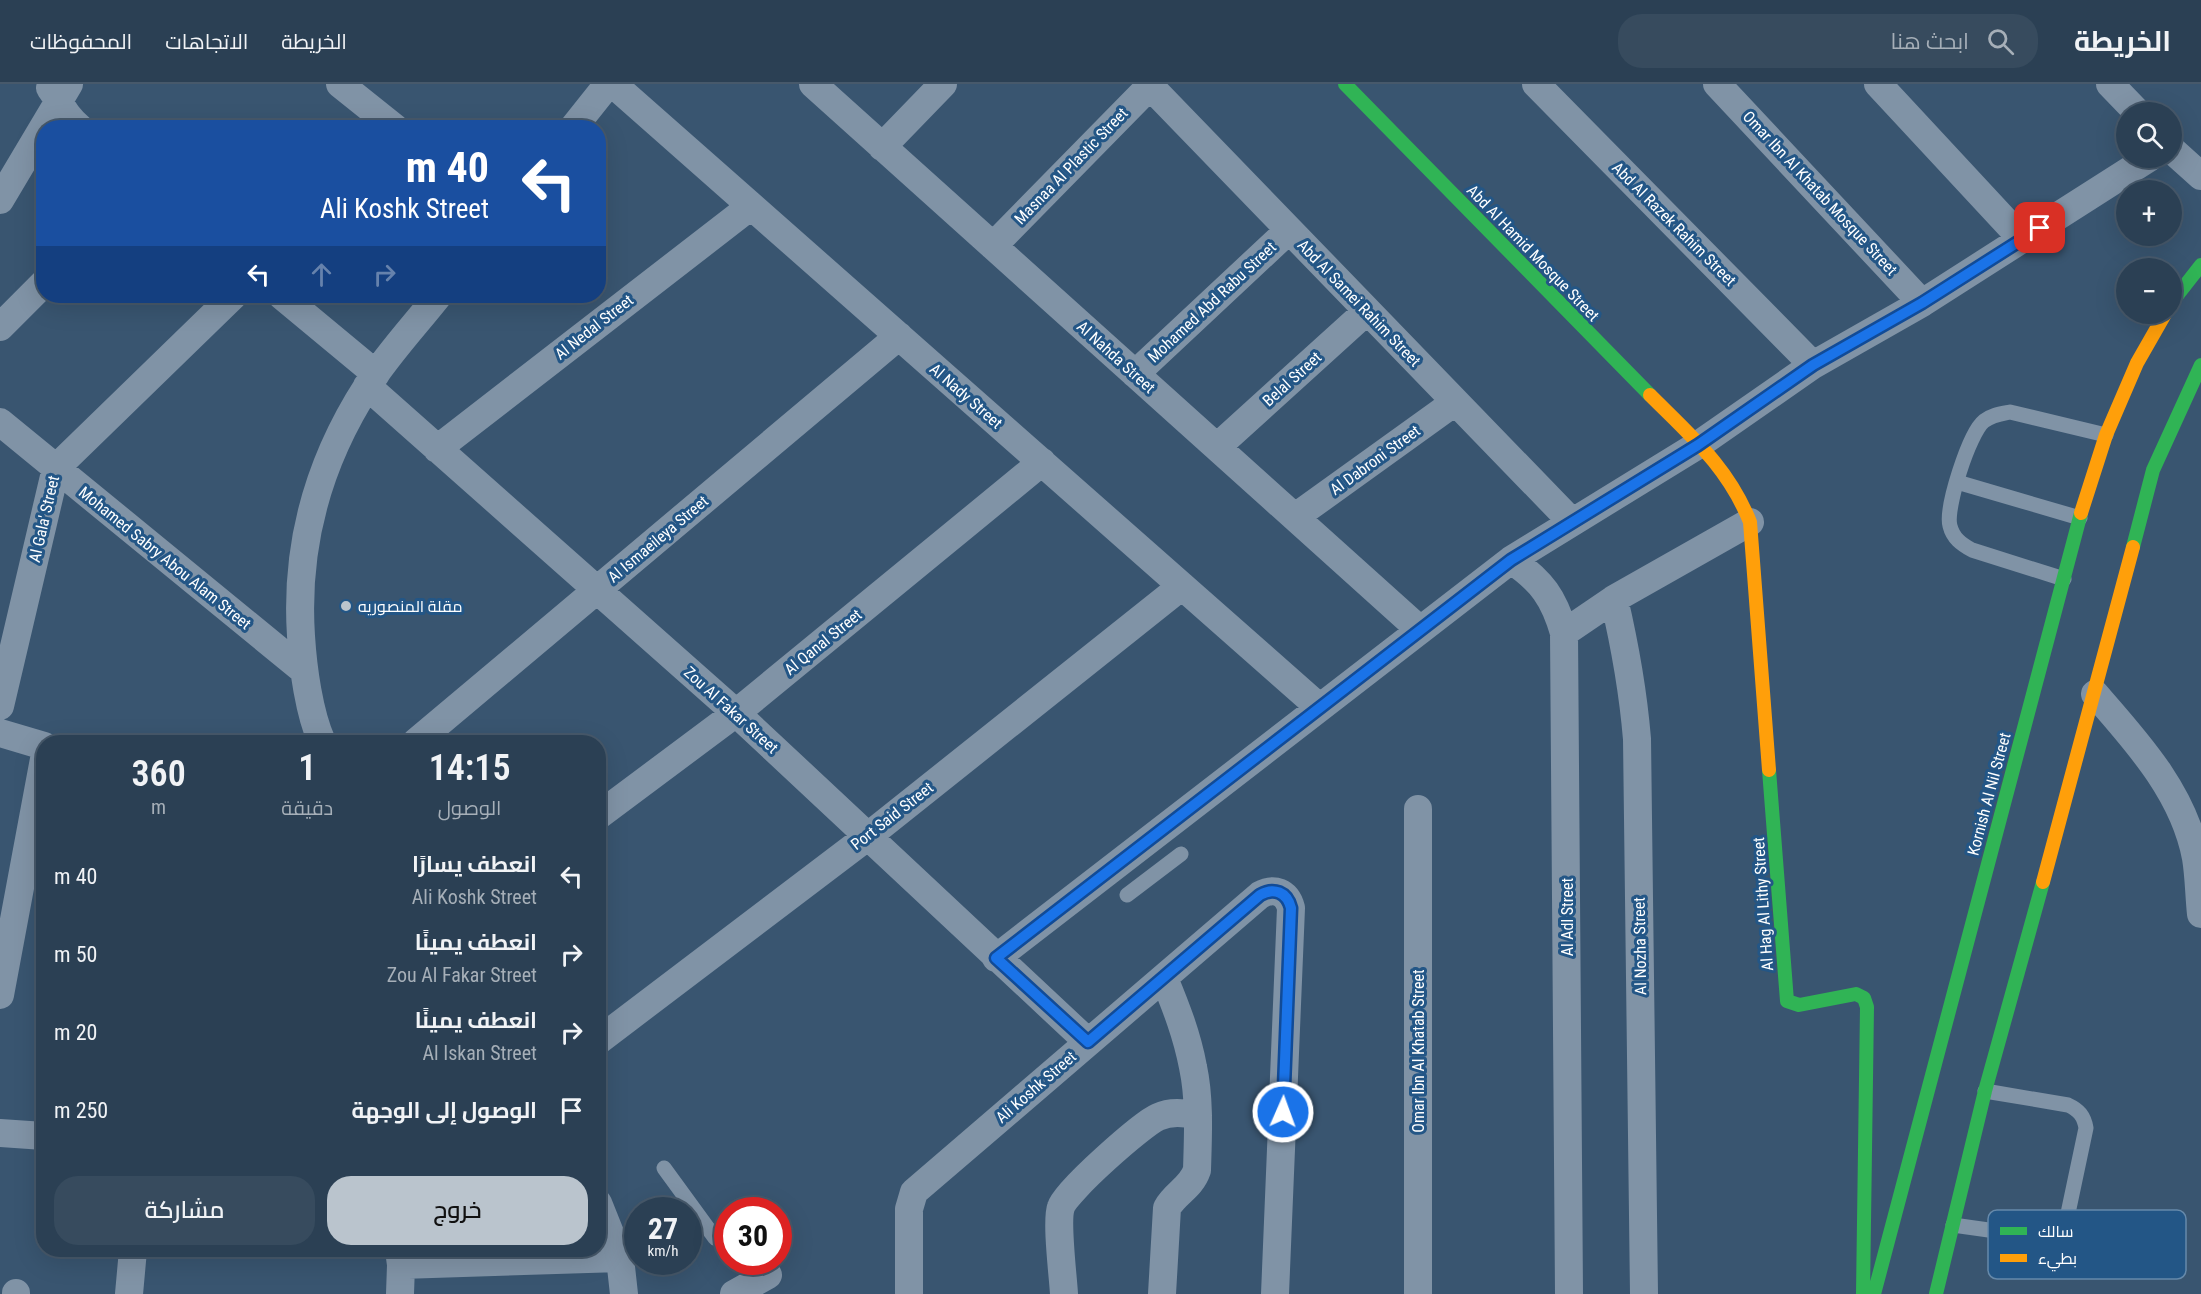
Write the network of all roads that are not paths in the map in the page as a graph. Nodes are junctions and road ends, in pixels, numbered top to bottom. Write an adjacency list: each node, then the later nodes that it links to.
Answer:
1 (340, 84): 16 (street)
2 (608, 84): 17 (street)
3 (613, 84): 24 (street, Al Nady Street)
4 (813, 84): 19 (street, Al Nahda Street)
5 (943, 84): 19 (street)
6 (1345, 84): 46 (main road, Abd Al Hamid Mosque Street)
7 (1536, 84): 39 (street, Abd Al Razek Rahim Street)
8 (1717, 84): 34 (street, Omar Ibn Al Khatab Mosque Street)
9 (1878, 84): 26 (street)
10 (2110, 84): 13 (street)
11 (1149, 85): 25 (street, Abd Al Samei Rahim Street); 27 (street, Masnaa Al Plastic Street)
12 (58, 91): 14 (street); 15 (street)
13 (2127, 102)
14 (41, 120)
15 (70, 120)
16 (385, 120)
17 (579, 120)
18 (36, 129): 23 (street)
19 (882, 147): 27 (street, Al Nahda Street)
20 (2182, 159): 22 (street)
21 (2134, 168): 26 (street)
22 (2201, 176)
23 (3, 187)
24 (751, 206): 38 (street, Al Nady Street); 48 (street, Al Nedal Street)
25 (1289, 230): 35 (street, Abd Al Samei Rahim Street); 41 (street, Mohamed Abd Rabu Street)
26 (2022, 240): 34 (street)
27 (993, 246): 41 (street, Al Nahda Street)
28 (2201, 265): 29 (main road)
29 (2182, 289)
30 (36, 291): 37 (street)
31 (226, 303): 50 (street, Al Gala' Street)
32 (289, 303): 42 (street, Zou Al Fakar Street)
33 (432, 303): 42 (street)
34 (1922, 303): 39 (street)
35 (1367, 311): 43 (street, Abd Al Samei Rahim Street); 47 (street, Belal Street)
36 (2159, 324): 45 (main road, Kornish Al Nil Street)
37 (0, 327)
38 (899, 336): 49 (street, Al Nady Street); 59 (street, Al Ismaeileya Street)
39 (1813, 365): 46 (street)
40 (2201, 365): 64 (main road)
41 (1135, 374): 47 (street, Al Nahda Street)
42 (371, 380): 48 (street, Zou Al Fakar Street); 63 (street)
43 (1455, 402): 52 (street, Al Dabroni Street); 54 (street, Abd Al Samei Rahim Street)
44 (0, 422): 50 (street, Mohamed Sabry Abou Alam Street)
45 (2106, 435): 51 (lane); 53 (main road, Kornish Al Nil Street)
46 (1698, 445): 54 (street); 55 (main road, Al Hag Al Lithy Street)
47 (1217, 447): 52 (street, Al Nahda Street)
48 (437, 449): 59 (street, Zou Al Fakar Street)
49 (1042, 462): 58 (street, Al Nady Street); 67 (street, Al Qanal Street)
50 (56, 468): 63 (street, Mohamed Sabry Abou Alam Street); 65 (street, Al Gala' Street)
51 (1958, 482): 53 (lane); 57 (lane)
52 (1295, 517): 61 (street, Al Nahda Street)
53 (2080, 518): 57 (main road, Kornish Al Nil Street)
54 (1571, 521): 56 (street)
55 (1750, 522): 60 (street); 115 (main road, Al Hag Al Lithy Street)
56 (1511, 560): 61 (street); 62 (street, Al Adl Street)
57 (2064, 579): 116 (main road, Kornish Al Nil Street)
58 (1182, 586): 66 (street, Al Nady Street); 76 (street, Port Said Street)
59 (598, 590): 67 (street, Zou Al Fakar Street); 70 (street, Al Ismaeileya Street)
60 (1614, 600): 62 (street); 114 (street, Al Nozha Street)
61 (1419, 629): 66 (street)
62 (1564, 633): 113 (street, Al Adl Street)
63 (303, 670): 69 (street)
64 (2095, 694): 78 (street); 84 (main road)
65 (0, 706)
66 (1319, 707): 75 (street)
67 (736, 713): 74 (street, Al Qanal Street); 76 (street, Zou Al Fakar Street)
68 (0, 733): 71 (street)
69 (320, 735)
70 (424, 735)
71 (36, 744)
72 (36, 802): 81 (street)
73 (1418, 809): 112 (street, Omar Ibn Al Khatab Street)
74 (606, 810)
75 (1153, 836): 77 (lane); 79 (street)
76 (867, 837): 79 (street, Zou Al Fakar Street); 82 (street, Port Said Street)
77 (1127, 895)
78 (2201, 914)
79 (996, 958): 83 (street, Zou Al Fakar Street)
80 (1164, 978): 83 (street, Ali Koshk Street); 85 (street); 111 (street, Ali Koshk Street)
81 (0, 995)
82 (606, 1035)
83 (1088, 1042): 108 (street, Ali Koshk Street)
84 (1985, 1091): 90 (lane); 93 (main road)
85 (1198, 1115): 109 (street); 110 (street)
86 (0, 1133): 87 (street)
87 (36, 1135)
88 (664, 1168): 89 (lane)
89 (683, 1197)
90 (2069, 1210)
91 (606, 1216): 96 (street)
92 (702, 1223): 95 (lane)
93 (1953, 1225): 94 (lane); 103 (main road)
94 (1988, 1230)
95 (714, 1237)
96 (624, 1244)
97 (624, 1252): 98 (street)
98 (606, 1253)
99 (132, 1257): 104 (street)
100 (400, 1257): 105 (street)
101 (626, 1275): 106 (street)
102 (768, 1275): 107 (street)
103 (1942, 1293)
104 (129, 1294)
105 (400, 1294)
106 (624, 1294)
107 (734, 1294)
108 (909, 1294)
109 (1064, 1294)
110 (1162, 1294)
111 (1275, 1294)
112 (1418, 1294)
113 (1569, 1294)
114 (1644, 1294)
115 (1863, 1294)
116 (1874, 1294)

